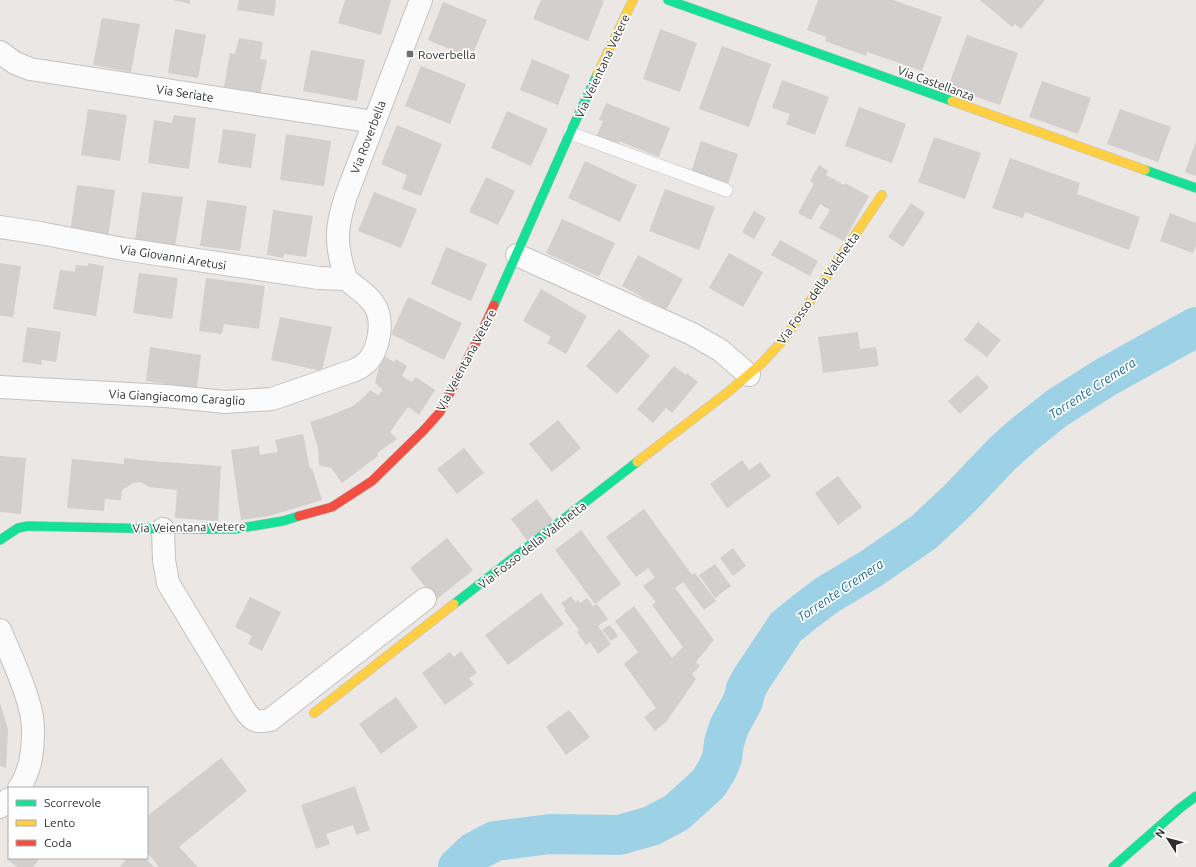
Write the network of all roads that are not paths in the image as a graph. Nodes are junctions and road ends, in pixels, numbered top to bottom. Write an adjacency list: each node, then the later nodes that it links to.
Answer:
1 (421, 0): 5 (street, Via Roverbella)
2 (633, 0): 6 (street, Via Veientana Vetere)
3 (668, 0): 7 (street, Via Castellanza)
4 (0, 52): 5 (street, Via Seriate)
5 (374, 122): 12 (street, Via Roverbella)
6 (570, 133): 8 (lane); 11 (street, Via Veientana Vetere)
7 (1196, 188)
8 (726, 190)
9 (882, 195): 13 (street, Via Fosso della Valchetta)
10 (0, 227): 12 (street, Via Giovanni Aretusi)
11 (517, 255): 13 (street); 15 (street, Via Veientana Vetere)
12 (346, 278): 14 (street, Via Giangiacomo Caraglio)
13 (749, 375): 19 (street, Via Fosso della Valchetta)
14 (0, 388)
15 (163, 529): 16 (street, Via Veientana Vetere); 17 (street)
16 (0, 540)
17 (425, 599)
18 (0, 630): 20 (street)
19 (314, 713)
20 (20, 787)
21 (1196, 796): 24 (street)
22 (8, 799): 23 (street)
23 (0, 807)
24 (1113, 867)

